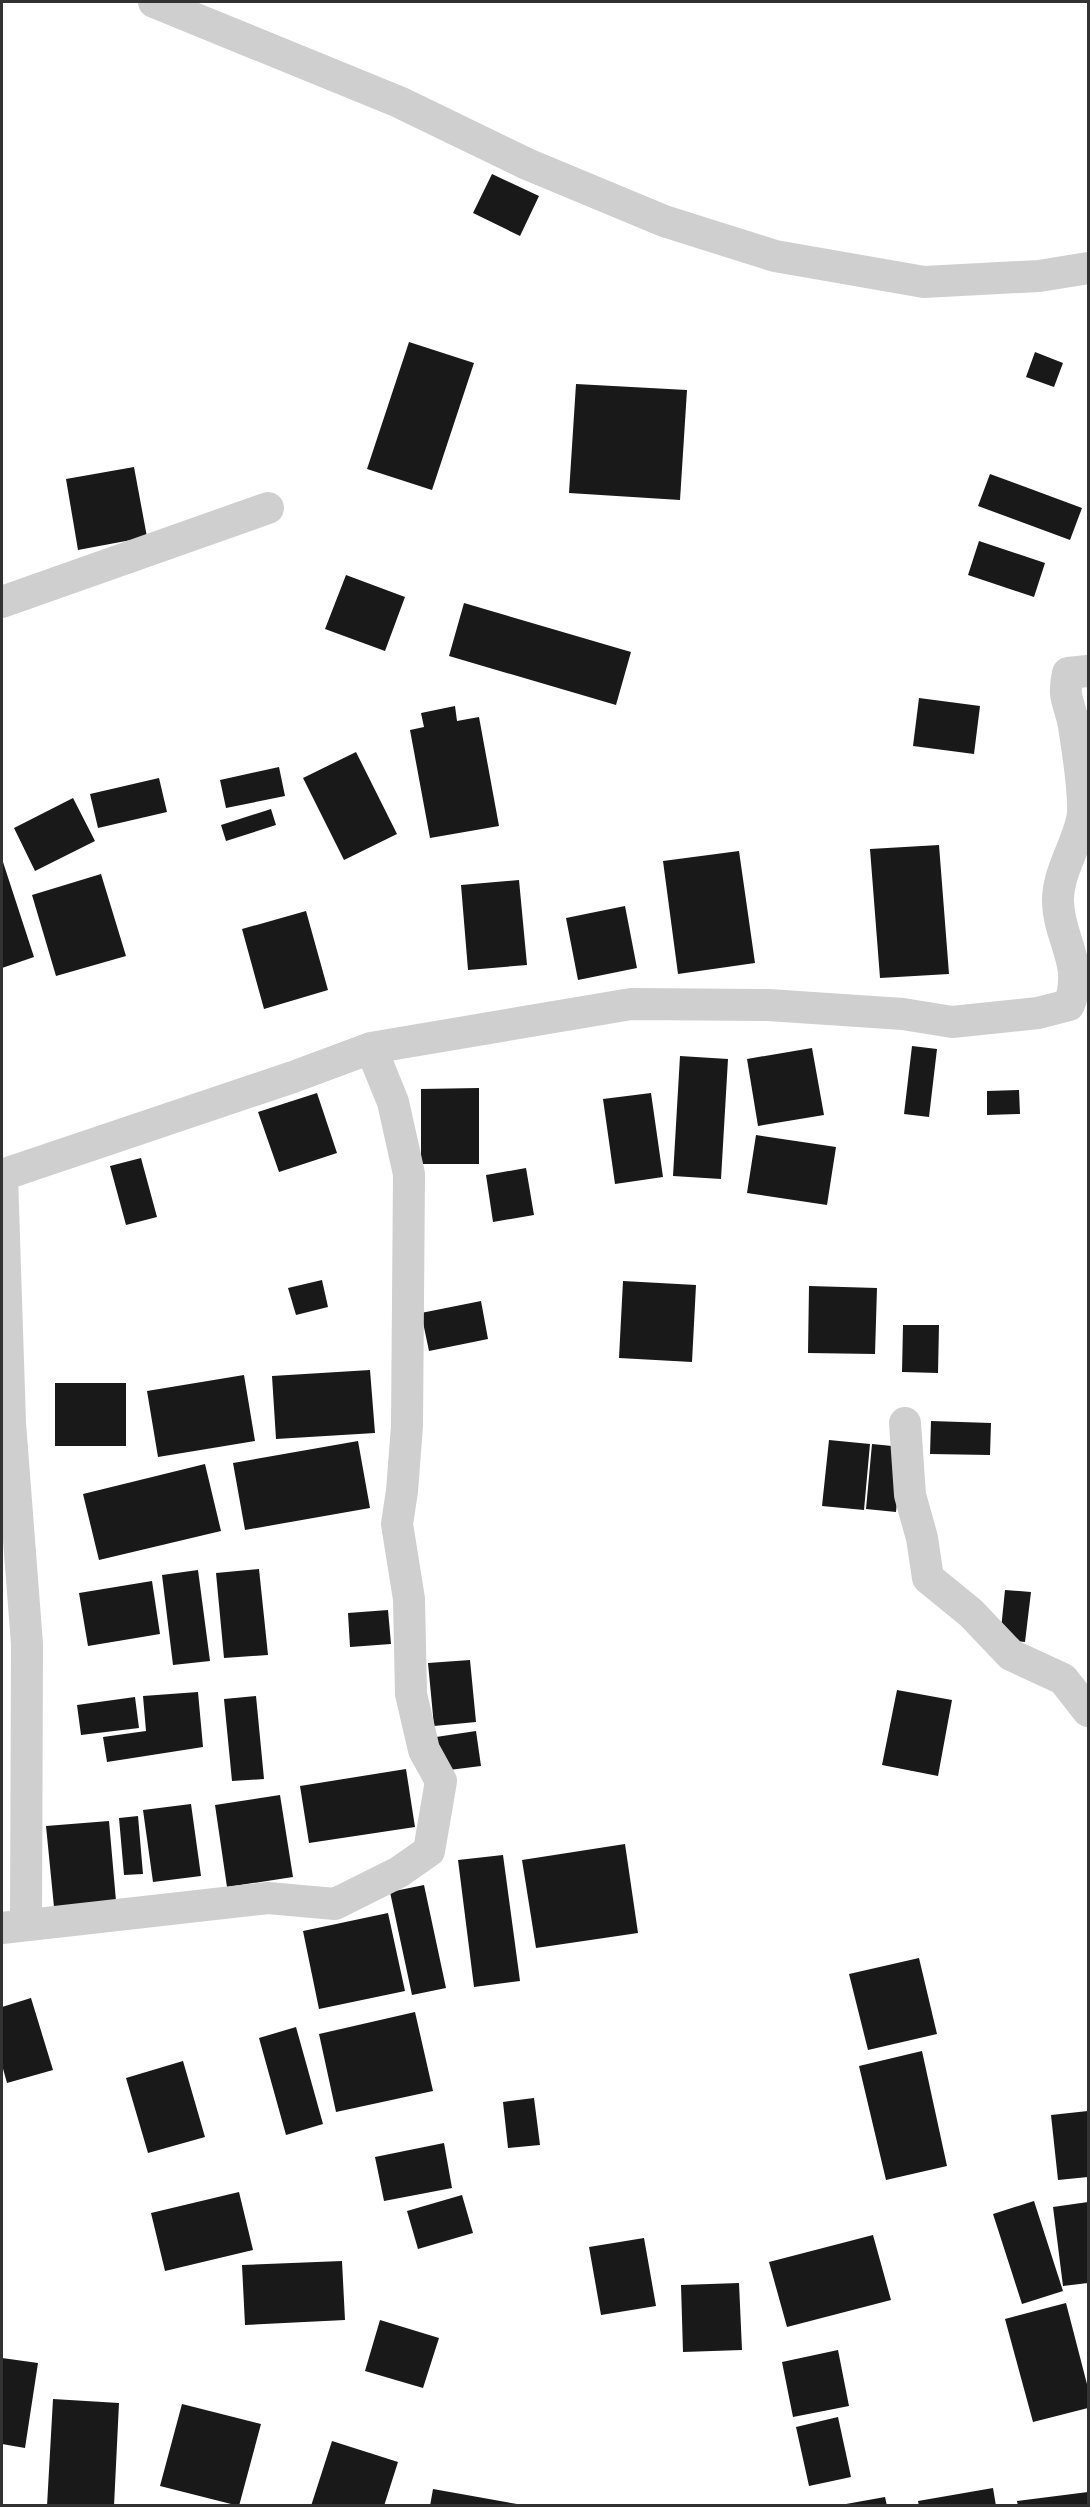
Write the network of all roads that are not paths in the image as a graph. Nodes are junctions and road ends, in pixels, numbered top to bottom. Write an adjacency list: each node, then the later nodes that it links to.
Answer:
1 (154, 2): 2 (street)
2 (1089, 268)
3 (268, 508): 4 (street)
4 (2, 602)
5 (1089, 671): 6 (street)
6 (371, 1048): 7 (street); 10 (street)
7 (2, 1175): 10 (street)
8 (905, 1423): 9 (street)
9 (1089, 1711)
10 (14, 1926)

